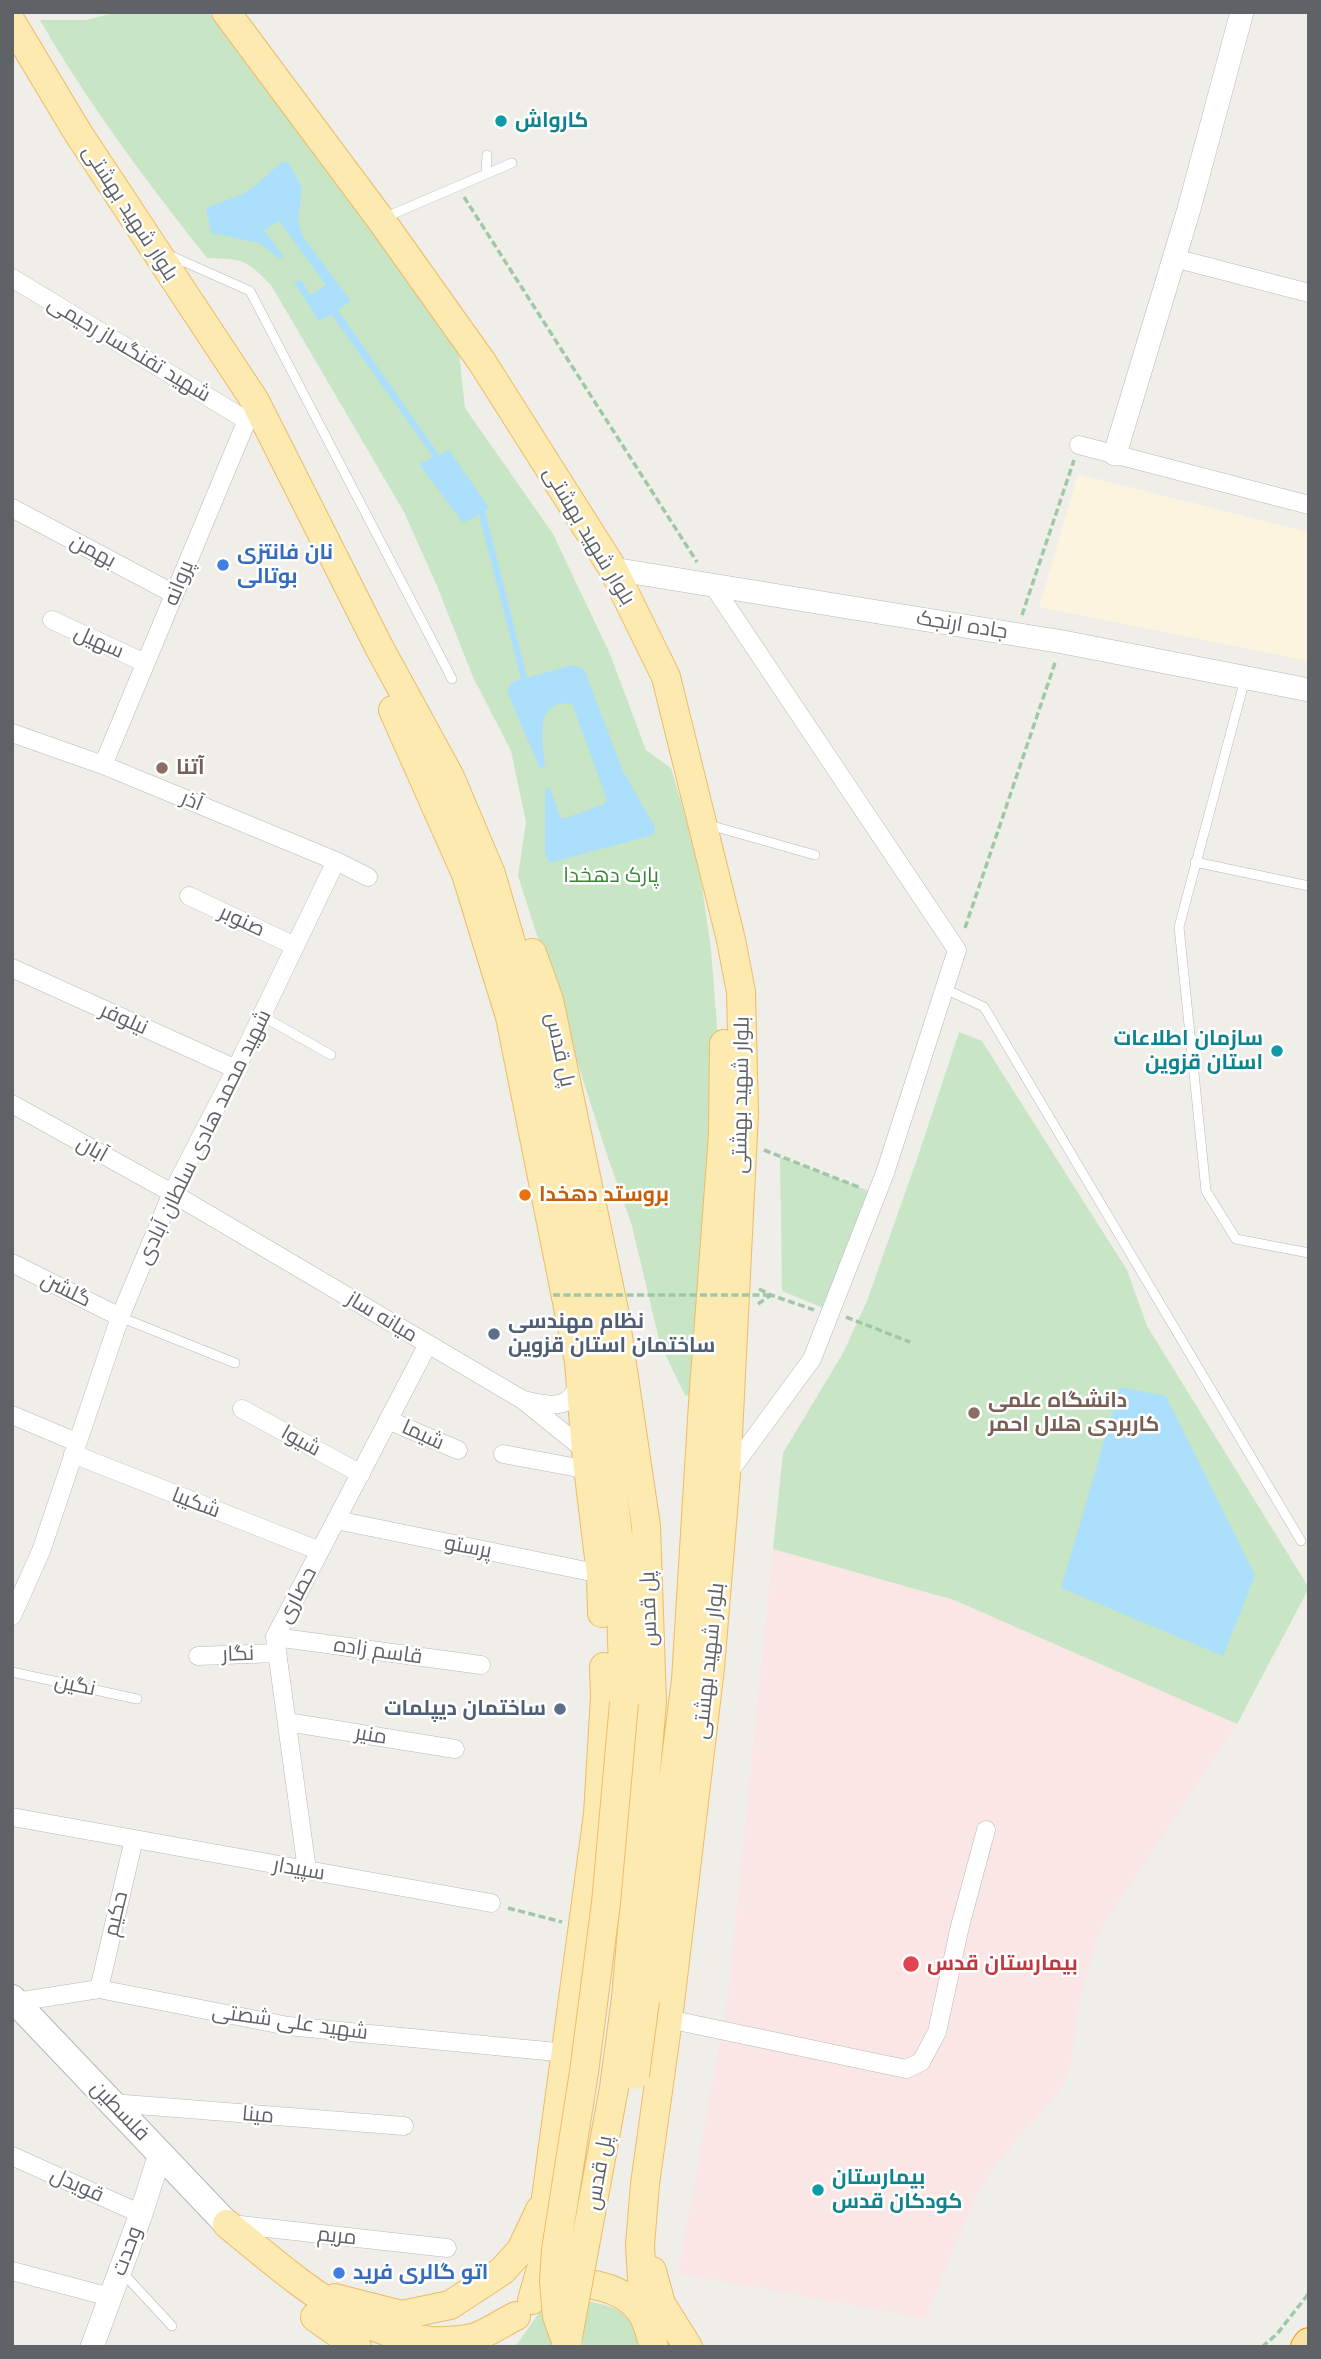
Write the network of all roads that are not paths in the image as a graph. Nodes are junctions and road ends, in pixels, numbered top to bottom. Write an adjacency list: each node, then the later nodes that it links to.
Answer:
1 (226, 12): 7 (main road, بلوار شهید بهشتی)
2 (1242, 12): 9 (street)
3 (12, 23): 8 (main road, بلوار شهید بهشتی)
4 (487, 155): 6 (lane)
5 (512, 163): 6 (lane)
6 (486, 174): 7 (lane)
7 (381, 220): 17 (main road, بلوار شهید بهشتی)
8 (155, 249): 12 (main road, بلوار شهید بهشتی); 24 (lane)
9 (1174, 258): 11 (street); 14 (street)
10 (12, 278): 12 (street, شهید تفنگساز رحیمی)
11 (1309, 293)
12 (250, 411): 19 (street, پروانه); 21 (main road, بلوار شهید بهشتی)
13 (1079, 445): 14 (street)
14 (1115, 454): 15 (street)
15 (1309, 505)
16 (12, 508): 19 (street, بهمن)
17 (613, 569): 18 (street, جاده ارنجک); 29 (main road, بلوار شهید بهشتی)
18 (712, 584): 23 (street, جاده ارنجک); 40 (street)
19 (174, 594): 22 (street, پروانه)
20 (52, 620): 22 (street, سهیل)
21 (368, 624): 28 (main road, بلوار شهید بهشتی); 50 (main road)
22 (145, 663): 27 (street, پروانه)
23 (1245, 678): 25 (street, جاده ارنجک); 32 (lane)
24 (452, 679)
25 (1309, 690)
26 (12, 733): 27 (street, آذر)
27 (103, 765): 31 (street, آذر)
28 (450, 778): 35 (main road, پل قدس)
29 (702, 823): 30 (lane); 37 (main road, بلوار شهید بهشتی)
30 (815, 855)
31 (336, 861): 33 (street, آذر); 38 (street, شهید محمد هادی سلطان آبادی)
32 (1195, 862): 34 (lane); 46 (lane)
33 (368, 877)
34 (1309, 886)
35 (497, 892): 80 (main road, پل قدس); 104 (main road, پل قدس, bridge)
36 (188, 896): 38 (street, صنوبر)
37 (731, 940): 61 (main road, بلوار شهید بهشتی); 80 (main road, پل قدس)
38 (295, 946): 41 (street, شهید محمد هادی سلطان آبادی)
39 (12, 968): 43 (street, نیلوفر)
40 (944, 989): 61 (street); 63 (lane)
41 (262, 1016): 42 (lane); 43 (street, شهید محمد هادی سلطان آبادی)
42 (331, 1055)
43 (236, 1069): 45 (street, شهید محمد هادی سلطان آبادی)
44 (12, 1104): 45 (street, آبان)
45 (172, 1193): 48 (street, شهید محمد هادی سلطان آبادی); 49 (street, میانه ساز)
46 (1309, 1252)
47 (12, 1263): 48 (street, گلشن)
48 (120, 1317): 51 (lane); 56 (street, شهید محمد هادی سلطان آبادی)
49 (428, 1345): 52 (street, میانه ساز); 55 (street, حصاری)
50 (579, 1362): 52 (street); 59 (main road)
51 (235, 1363)
52 (523, 1400): 59 (street, میانه ساز)
53 (242, 1409): 60 (street, شیوا)
54 (12, 1415): 56 (street, شکیبا)
55 (388, 1420): 57 (street, شیما); 60 (street, حصاری)
56 (75, 1448): 64 (street, شکیبا); 66 (street, شهید محمد هادی سلطان آبادی)
57 (458, 1450)
58 (503, 1454): 59 (street)
59 (588, 1460): 65 (main road)
60 (360, 1474): 62 (street, حصاری)
61 (726, 1475): 82 (main road, بلوار شهید بهشتی)
62 (336, 1521): 64 (street, حصاری); 65 (street, پرستو)
63 (1301, 1541)
64 (320, 1551): 67 (street, حصاری)
65 (601, 1574): 83 (main road)
66 (12, 1616)
67 (276, 1645): 68 (street, نگار); 69 (street, قاسم زاده); 72 (street, حصاری)
68 (198, 1656)
69 (481, 1665)
70 (12, 1672): 71 (lane, نگین)
71 (137, 1699)
72 (287, 1721): 73 (street, منیر); 77 (street, حصاری)
73 (455, 1749)
74 (12, 1817): 76 (street, سپیدار)
75 (986, 1830): 82 (street)
76 (134, 1839): 77 (street, سپیدار); 79 (street, حکیم)
77 (307, 1870): 78 (street, سپیدار)
78 (491, 1903)
79 (99, 1989): 81 (street, شهید علی شصتی); 83 (street, شهید علی شصتی)
80 (636, 1999): 104 (main road, پل قدس, bridge); 105 (main road, پل قدس, bridge)
81 (14, 2000): 84 (main road, فلسطین)
82 (668, 2019): 88 (main road, بلوار شهید بهشتی)
83 (566, 2053): 89 (main road)
84 (111, 2103): 85 (street, مینا); 86 (main road, فلسطین)
85 (404, 2126)
86 (160, 2154): 90 (street, وحدت); 91 (main road, فلسطین)
87 (12, 2156): 90 (street, قویدل)
88 (645, 2184): 98 (main road, بلوار شهید بهشتی); 107 (main road)
89 (545, 2198): 96 (main road); 97 (main road)
90 (141, 2214): 93 (street, وحدت)
91 (227, 2224): 92 (street, مریم); 96 (main road)
92 (447, 2248)
93 (120, 2270): 95 (street, وحدت); 99 (lane)
94 (12, 2271): 95 (street)
95 (110, 2297): 100 (street, وحدت)
96 (305, 2298): 97 (main road); 101 (main road); 102 (main road)
97 (524, 2308): 98 (main road); 103 (main road)
98 (643, 2316): 106 (main road)
99 (172, 2326)
100 (92, 2347)
101 (339, 2347)
102 (357, 2347)
103 (495, 2347)
104 (567, 2347)
105 (586, 2347)
106 (654, 2347)
107 (688, 2347)

